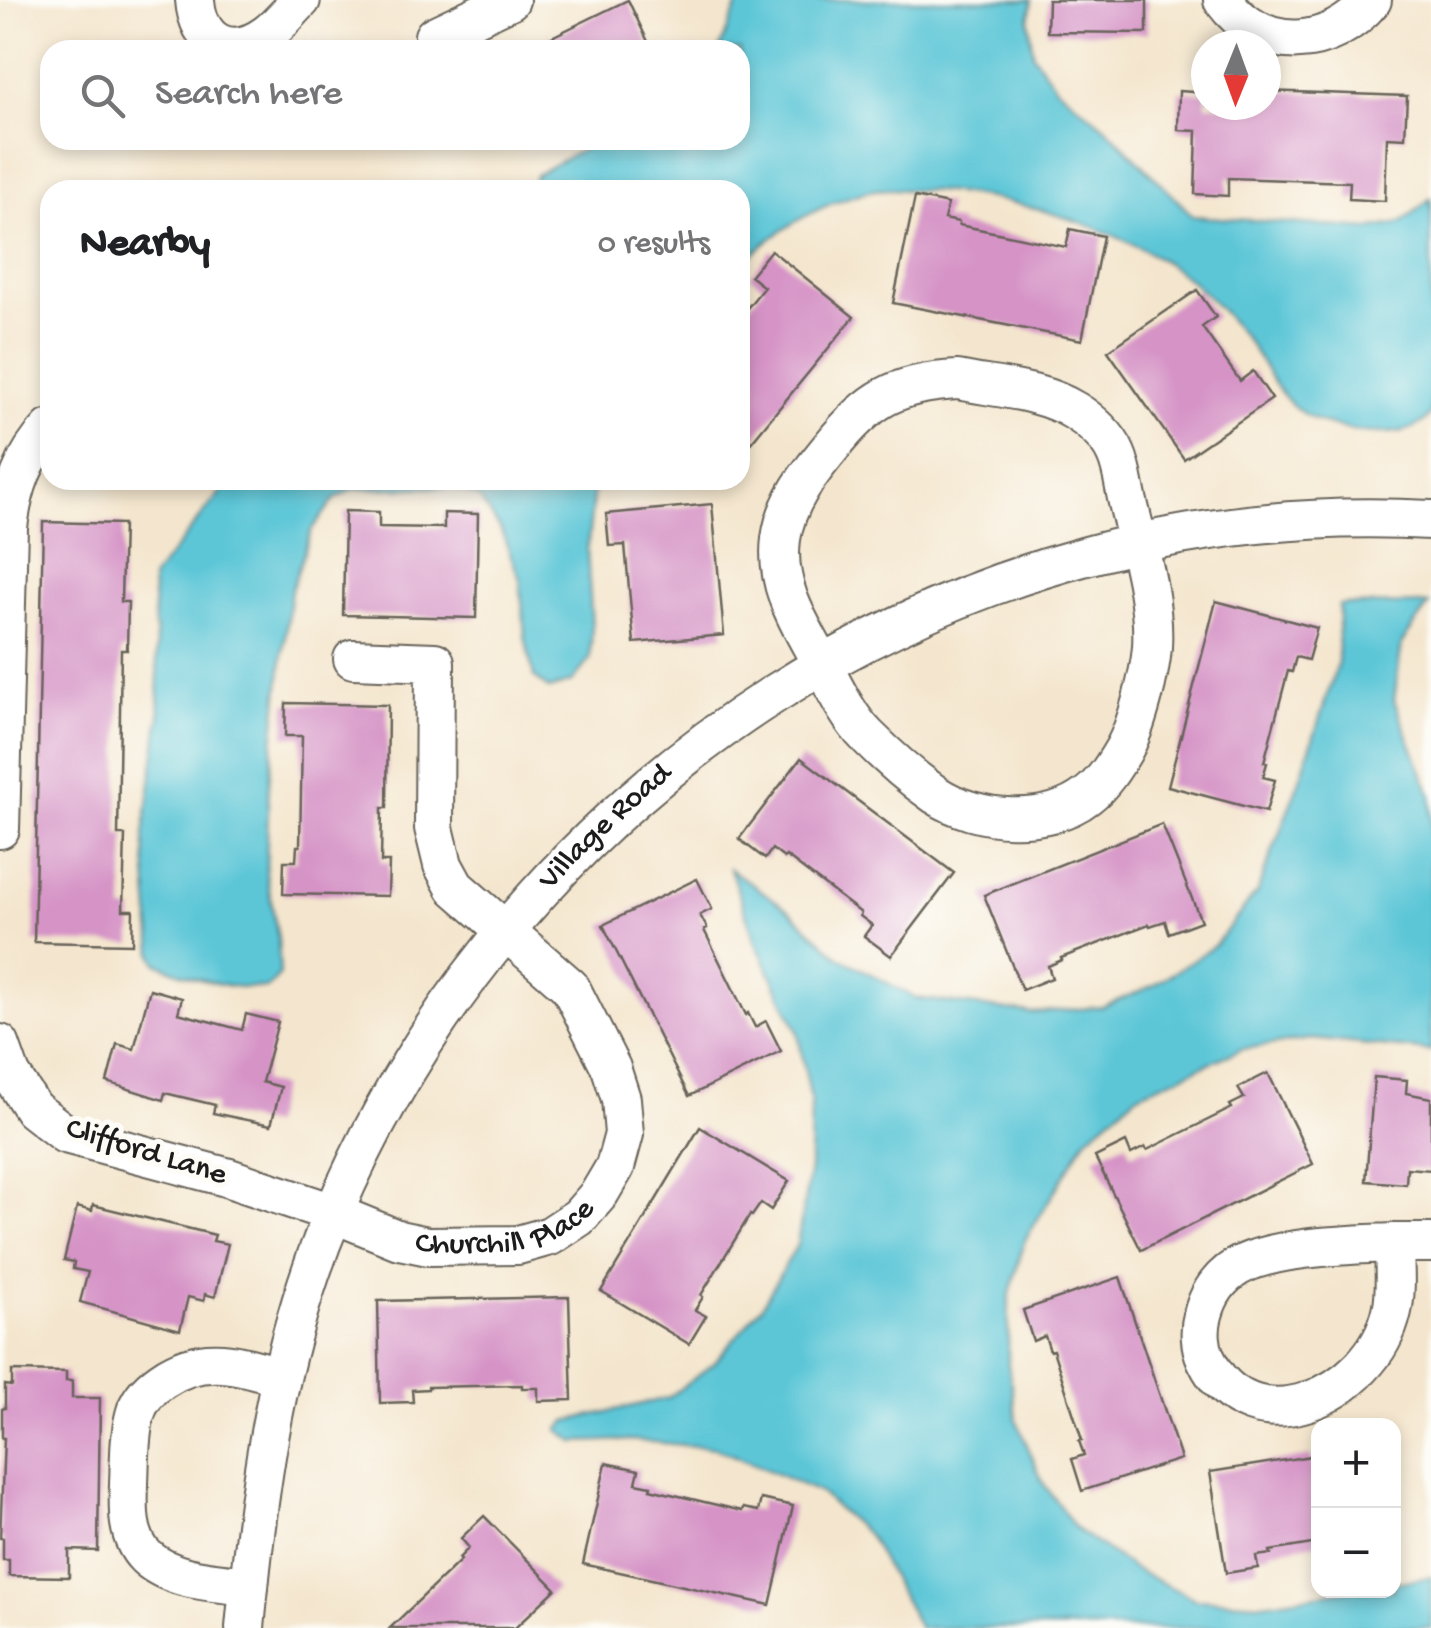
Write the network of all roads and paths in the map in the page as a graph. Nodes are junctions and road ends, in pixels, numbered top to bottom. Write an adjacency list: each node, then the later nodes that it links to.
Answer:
1 (195, 0): 7 (street)
2 (301, 0): 8 (street)
3 (510, 0): 6 (street)
4 (1222, 0): 5 (street)
5 (1372, 0)
6 (434, 36)
7 (212, 40)
8 (256, 40)
9 (40, 440): 14 (street)
10 (1431, 520): 11 (street, Village Road)
11 (1137, 543): 13 (street, Village Road); 13 (street); 13 (street)
12 (353, 659): 15 (street, Churchill Place)
13 (823, 665): 15 (street, Village Road)
14 (0, 828)
15 (505, 929): 17 (street, Village Road); 17 (street, Churchill Place)
16 (0, 1044): 17 (street, Clifford Lane)
17 (334, 1213): 19 (street, Village Road)
18 (1413, 1243): 18 (street)
19 (280, 1376): 20 (street, Village Road); 20 (street)
20 (248, 1586): 21 (street, Village Road)
21 (245, 1628)

